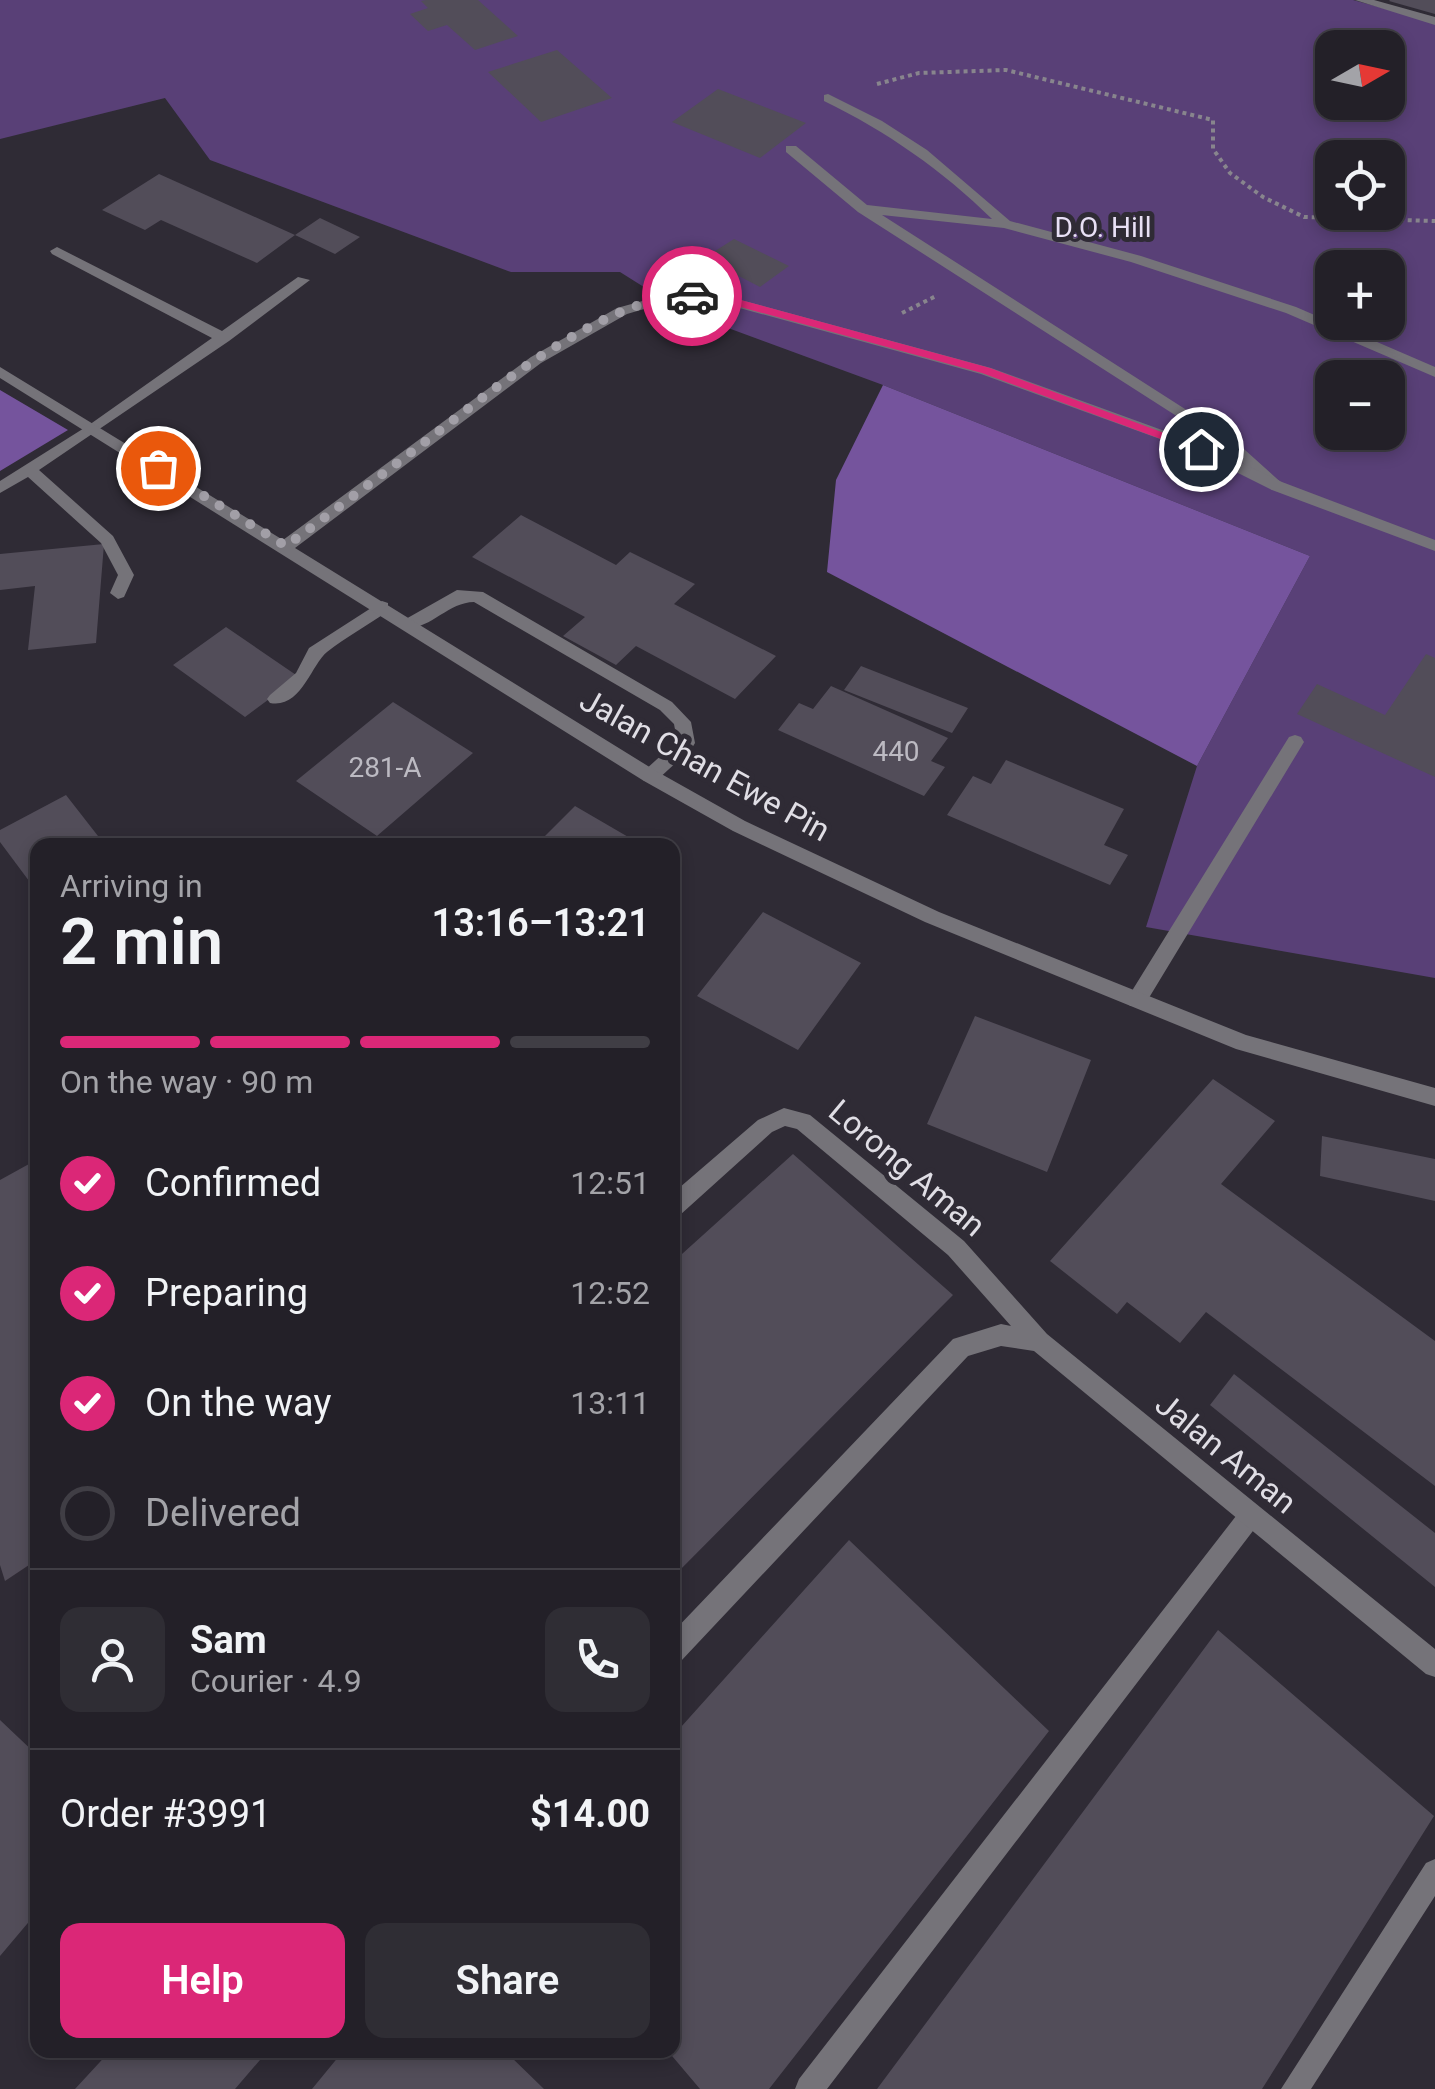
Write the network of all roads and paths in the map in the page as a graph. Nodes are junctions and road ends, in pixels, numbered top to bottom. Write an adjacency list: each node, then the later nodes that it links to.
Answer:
1 (1361, 0): 2 (street)
2 (1435, 21)
3 (828, 98): 6 (path); 7 (street)
4 (791, 149): 5 (street)
5 (863, 209): 7 (street); 10 (street)
6 (1435, 221)
7 (1005, 224): 14 (street)
8 (57, 251): 12 (street)
9 (303, 280): 12 (street)
10 (969, 280): 11 (path); 17 (street)
11 (856, 336): 17 (street); 19 (street)
12 (224, 338): 15 (street)
13 (0, 372): 15 (street, Jalan Chan Ewe Pin)
14 (1435, 372)
15 (94, 428): 16 (street); 19 (street, Jalan Chan Ewe Pin)
16 (29, 470): 18 (street); 21 (street)
17 (1277, 486): 20 (street)
18 (0, 488)
19 (286, 546): 22 (street, Jalan Chan Ewe Pin)
20 (1435, 546)
21 (118, 593)
22 (382, 607): 23 (street, Jalan Chan Ewe Pin); 24 (street)
23 (410, 624): 26 (street, Jalan Chan Ewe Pin); 26 (street)
24 (276, 699)
25 (1295, 742): 27 (street)
26 (650, 776): 27 (street, Jalan Chan Ewe Pin)
27 (1137, 1000): 28 (street, Jalan Chan Ewe Pin)
28 (1435, 1098)
29 (680, 1201): 30 (street, Lorong Aman)
30 (1039, 1341): 31 (street, Jalan Aman); 32 (street)
31 (1251, 1515): 33 (street, Jalan Aman); 35 (street)
32 (680, 1644)
33 (1435, 1665)
34 (1435, 1872): 36 (street)
35 (809, 2089)
36 (1296, 2089)

